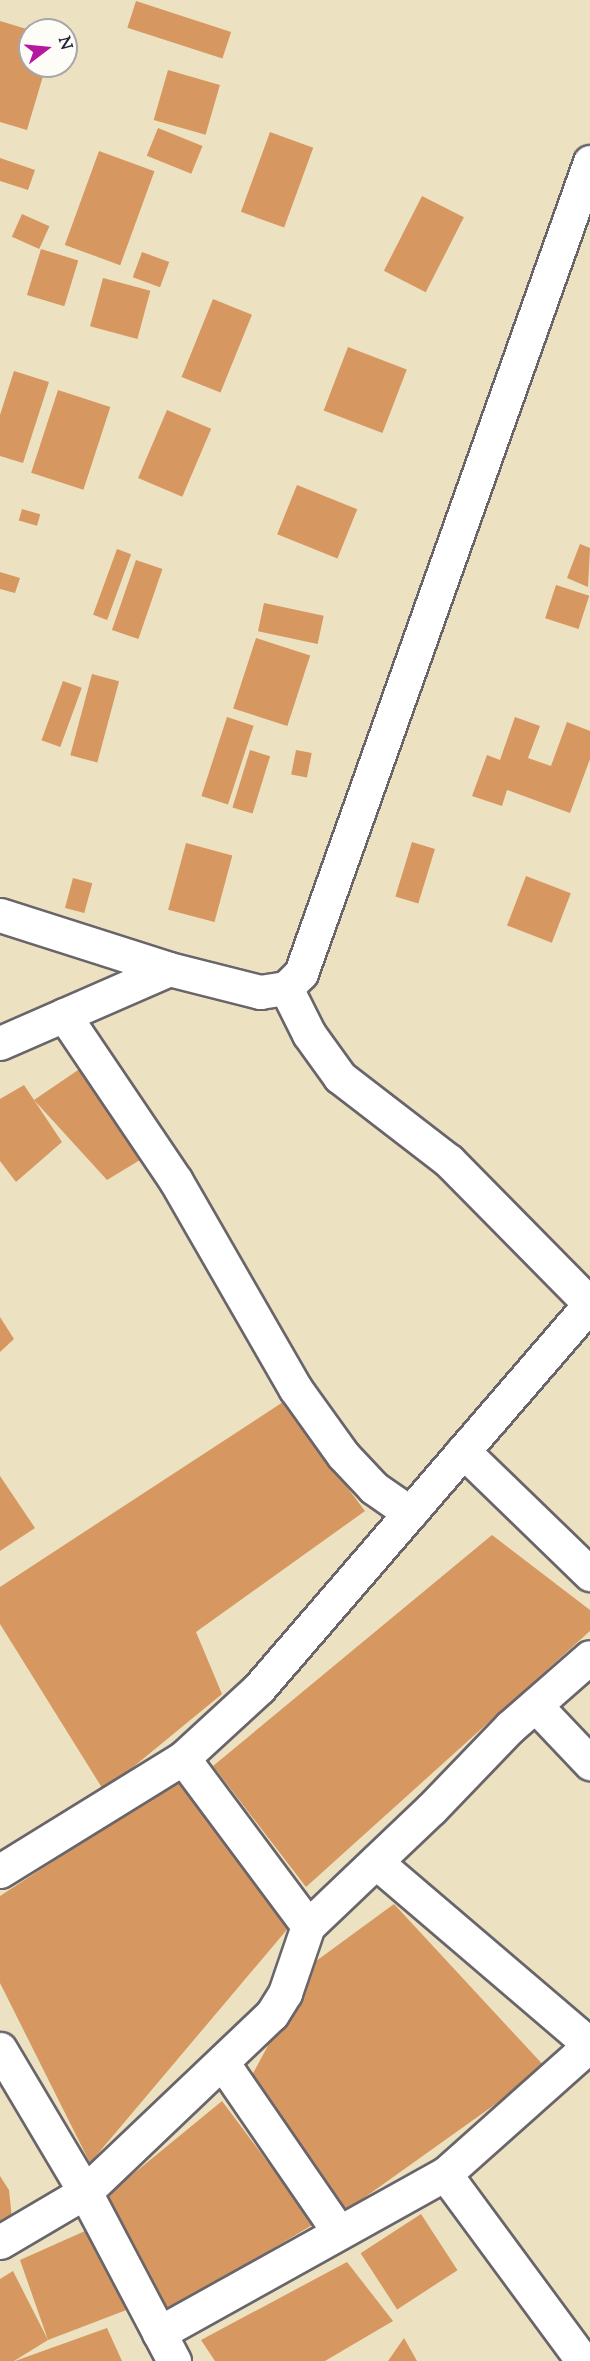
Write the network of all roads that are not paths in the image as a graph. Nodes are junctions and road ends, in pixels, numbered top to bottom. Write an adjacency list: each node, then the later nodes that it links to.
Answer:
1 (590, 162): 4 (street)
2 (0, 915): 3 (street)
3 (169, 969): 4 (street); 5 (street)
4 (286, 988): 7 (street)
5 (64, 1015): 6 (street); 8 (street)
6 (0, 1043)
7 (463, 1451): 8 (street); 9 (street)
8 (410, 1513): 12 (street)
9 (590, 1574)
10 (590, 1657): 11 (street)
11 (536, 1706): 13 (street); 14 (street)
12 (183, 1758): 15 (street); 16 (street)
13 (590, 1763)
14 (376, 1862): 16 (street); 17 (street)
15 (0, 1871)
16 (308, 1926): 19 (street)
17 (590, 2045): 20 (street)
18 (0, 2052): 21 (street)
19 (222, 2062): 21 (street); 22 (street)
20 (444, 2174): 22 (street); 25 (street)
21 (85, 2192): 23 (street); 24 (street)
22 (339, 2232): 24 (street)
23 (0, 2242)
24 (159, 2332): 26 (street)
25 (581, 2343)
26 (174, 2361)

